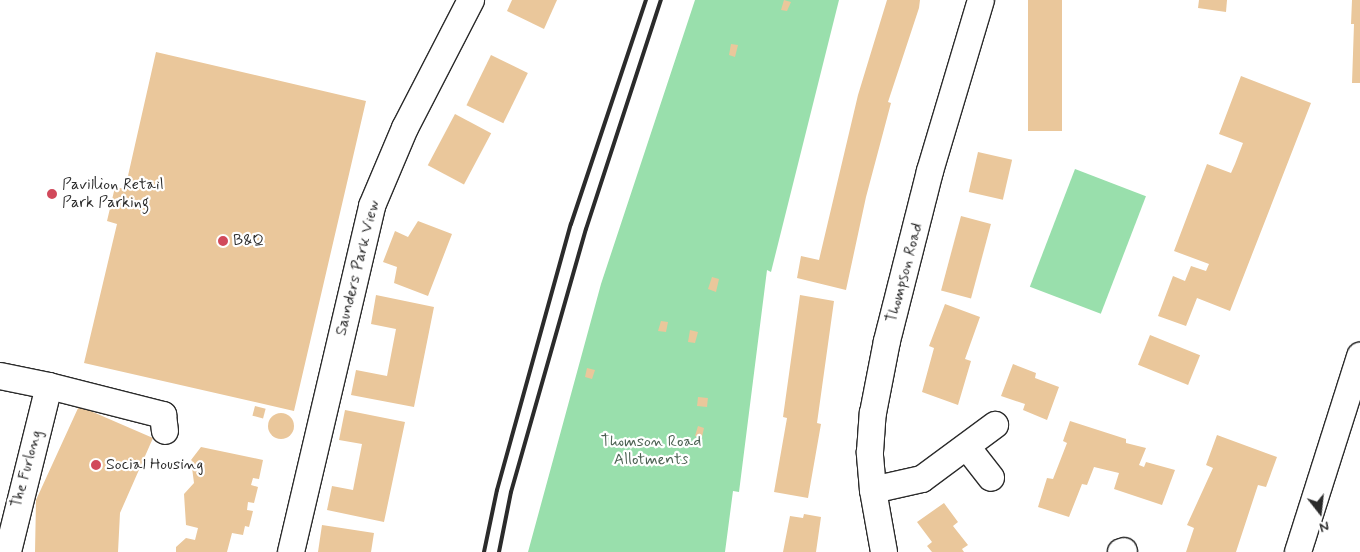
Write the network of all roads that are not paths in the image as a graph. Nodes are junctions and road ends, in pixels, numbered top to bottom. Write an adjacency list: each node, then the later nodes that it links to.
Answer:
1 (472, 0): 13 (street, Saunders Park View)
2 (981, 0): 11 (street, Thompson Road)
3 (1360, 356): 6 (street)
4 (0, 376): 5 (street)
5 (49, 386): 8 (street); 12 (street, The Furlong)
6 (1353, 405): 15 (street)
7 (995, 425): 9 (street)
8 (165, 431)
9 (967, 447): 10 (street); 11 (street)
10 (991, 478)
11 (873, 490): 14 (street, Thompson Road)
12 (8, 552)
13 (291, 552)
14 (884, 552)
15 (1298, 552)

